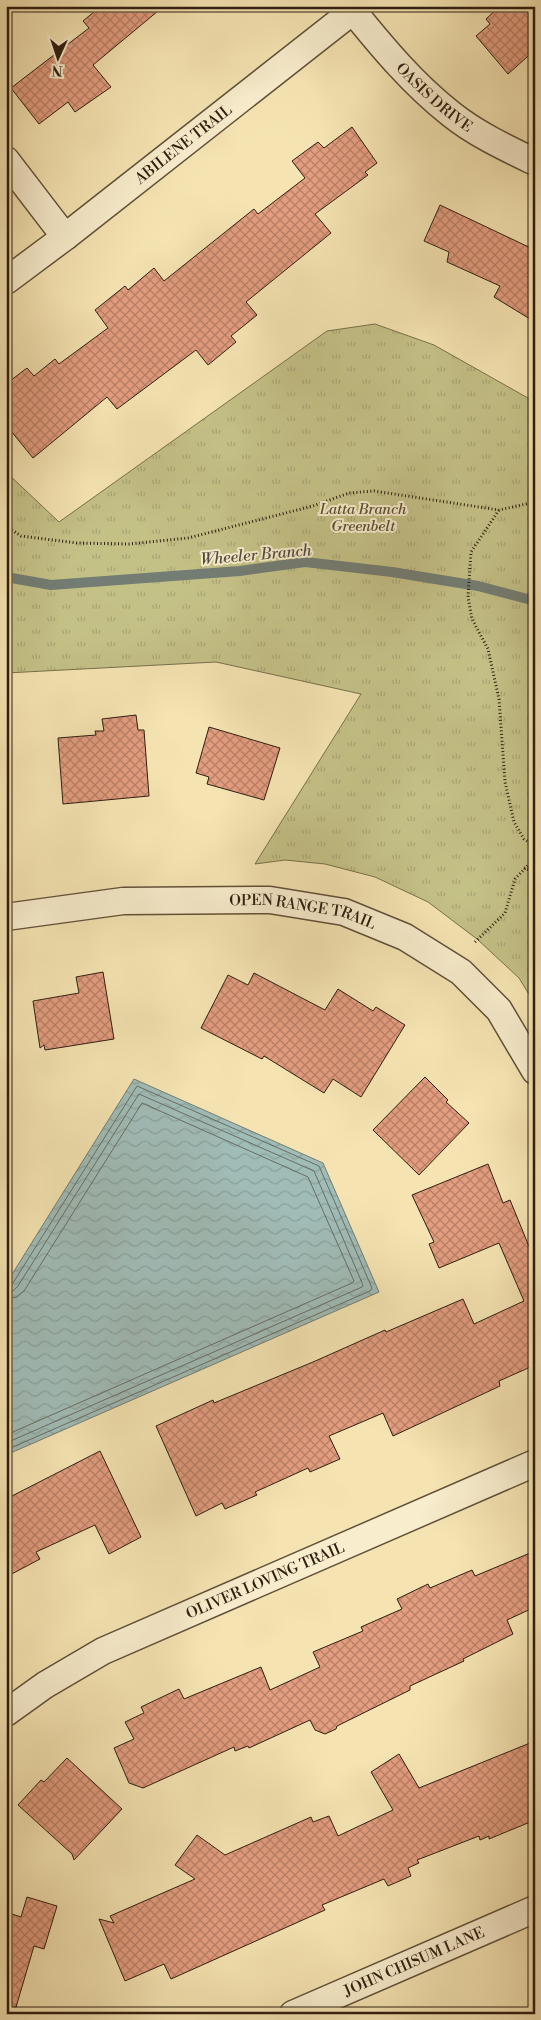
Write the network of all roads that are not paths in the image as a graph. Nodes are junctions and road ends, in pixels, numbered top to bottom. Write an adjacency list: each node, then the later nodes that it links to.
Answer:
1 (356, 8): 3 (street, OASIS DRIVE); 4 (street, ABILENE TRAIL)
2 (6, 160): 4 (street)
3 (535, 162)
4 (65, 237): 5 (street, ABILENE TRAIL)
5 (6, 281)
6 (6, 917): 7 (street, OPEN RANGE TRAIL)
7 (535, 1071)
8 (535, 1463): 9 (street, OLIVER LOVING TRAIL)
9 (6, 1713)
10 (535, 1908): 11 (street, JOHN CHISUM LANE)
11 (293, 2014)

